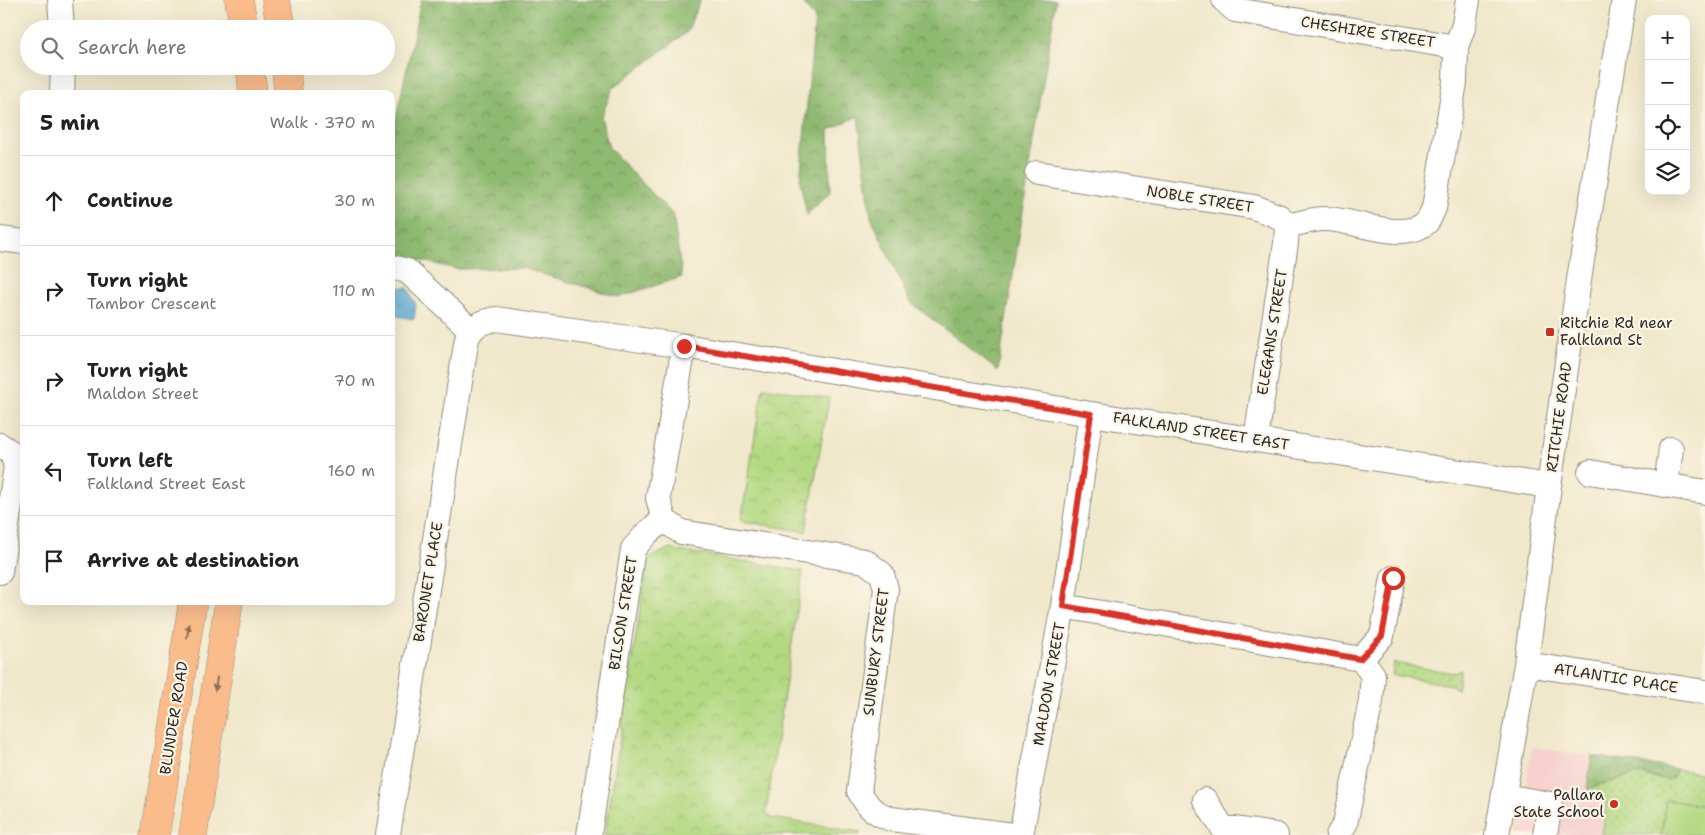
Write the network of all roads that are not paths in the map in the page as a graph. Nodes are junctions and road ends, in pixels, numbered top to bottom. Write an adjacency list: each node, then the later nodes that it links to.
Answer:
1 (60, 0): 7 (street)
2 (240, 0): 8 (main road)
3 (276, 0): 9 (main road)
4 (1224, 0): 10 (street, CHESHIRE STREET)
5 (1468, 0): 10 (street)
6 (1624, 0): 30 (street, RITCHIE ROAD)
7 (61, 20)
8 (243, 20)
9 (279, 20)
10 (1456, 47): 18 (street)
11 (63, 75): 14 (street)
12 (251, 75): 15 (main road)
13 (287, 75): 16 (main road)
14 (62, 90)
15 (253, 90)
16 (288, 90)
17 (1037, 173): 18 (street, NOBLE STREET)
18 (1287, 225): 25 (street, ELEGANS STREET)
19 (0, 238): 20 (street)
20 (20, 241)
21 (395, 268): 22 (street)
22 (471, 330): 23 (street, FALKLAND STREET EAST); 46 (street, BARONET PLACE)
23 (684, 346): 24 (street, FALKLAND STREET EAST); 32 (street)
24 (1091, 414): 25 (street, FALKLAND STREET EAST); 37 (street, MALDON STREET)
25 (1256, 439): 30 (street, FALKLAND STREET EAST)
26 (0, 445): 33 (street)
27 (1670, 449): 29 (street)
28 (1590, 472): 29 (street)
29 (1666, 484): 31 (street)
30 (1548, 486): 39 (street, RITCHIE ROAD)
31 (1705, 492)
32 (664, 520): 47 (street, BILSON STREET); 48 (street, SUNBURY STREET)
33 (0, 572)
34 (1393, 578): 38 (street)
35 (192, 605): 44 (main road, BLUNDER ROAD, one-way to 35)
36 (228, 605): 45 (main road, one-way to 45)
37 (1063, 606): 38 (street); 49 (street, MALDON STREET)
38 (1360, 659): 51 (street)
39 (1526, 664): 40 (street, ATLANTIC PLACE); 41 (street, RITCHIE ROAD)
40 (1705, 692)
41 (1504, 796): 52 (street, RITCHIE ROAD); 53 (street)
42 (1205, 800): 43 (street)
43 (1216, 831): 50 (street)
44 (155, 835)
45 (193, 835)
46 (388, 835)
47 (589, 835)
48 (1013, 835)
49 (1021, 835)
50 (1276, 835)
51 (1338, 835)
52 (1497, 835)
53 (1546, 835)

